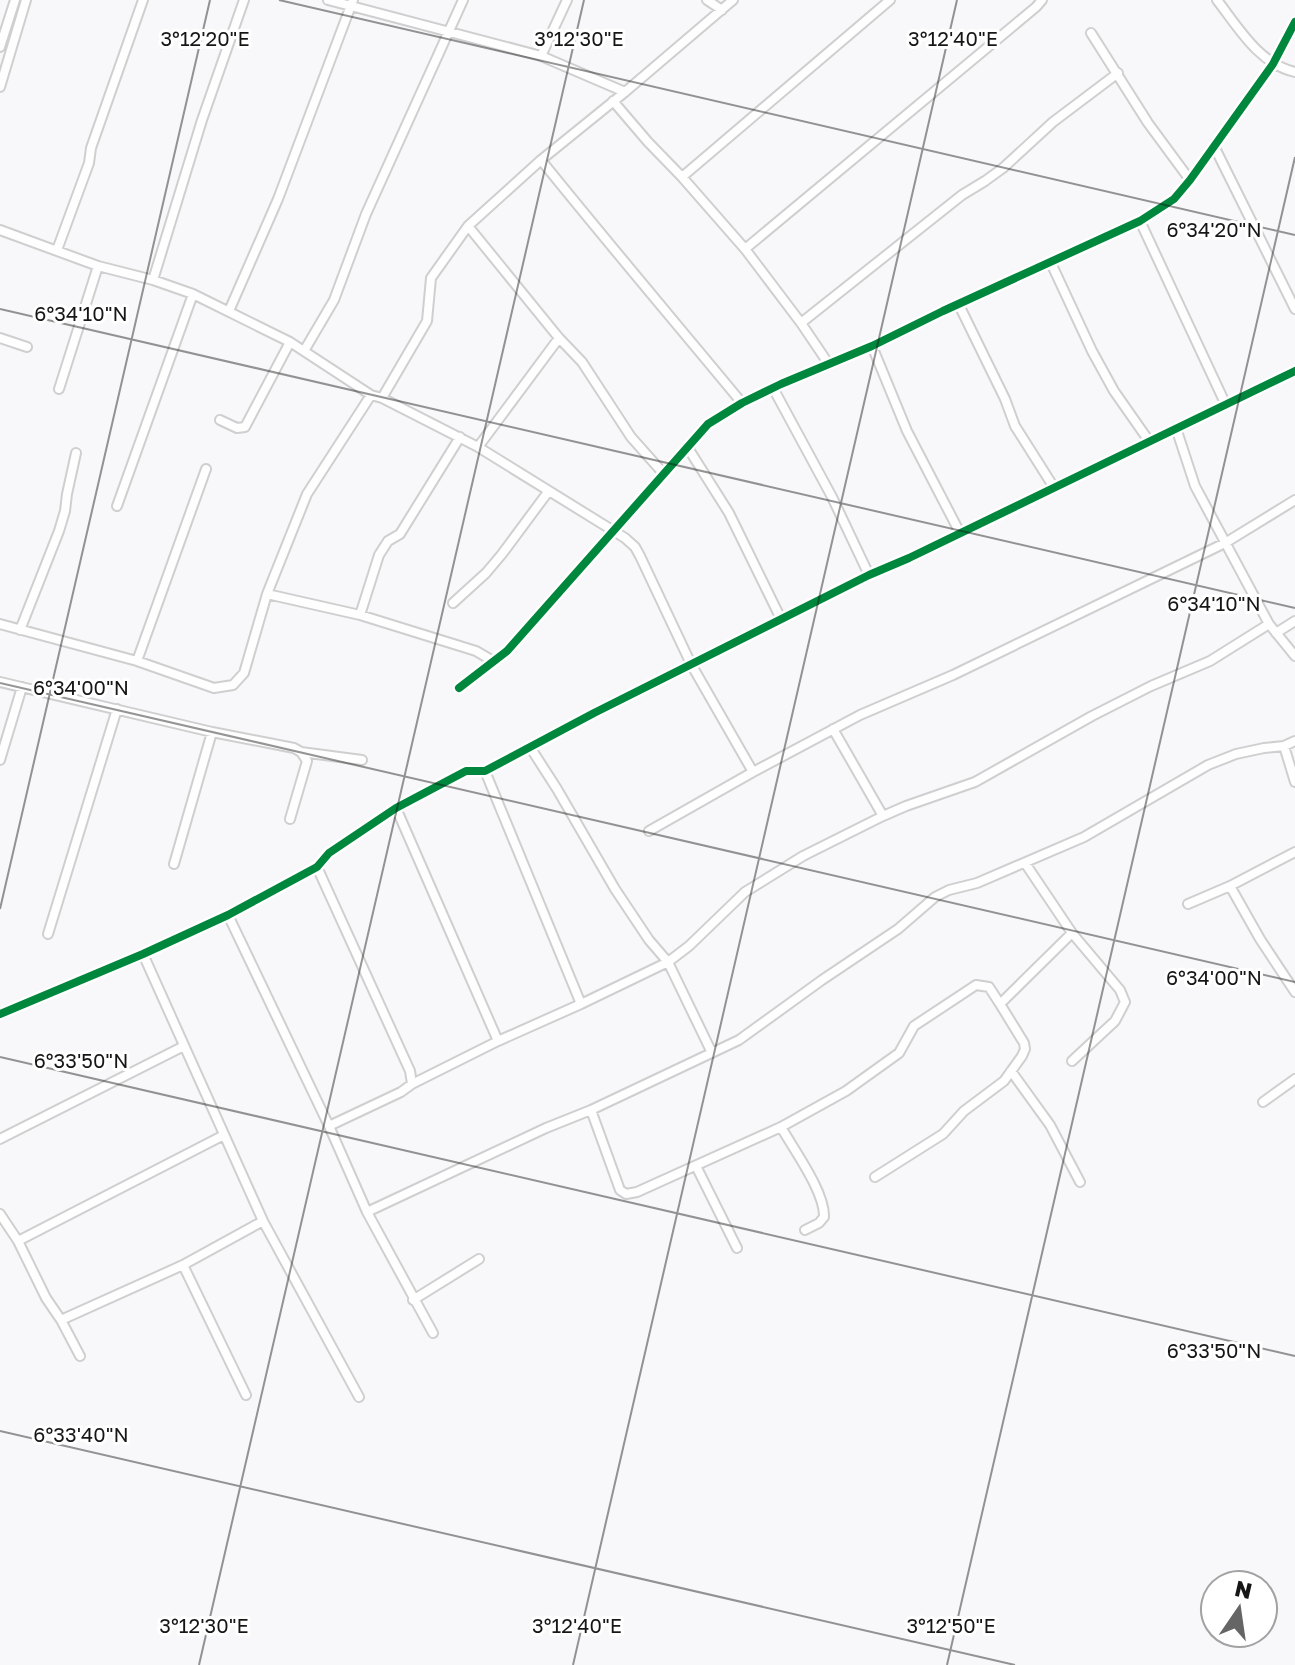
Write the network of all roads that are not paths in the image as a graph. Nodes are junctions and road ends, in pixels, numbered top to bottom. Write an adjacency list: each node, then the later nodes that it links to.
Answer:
1 (15, 0): 18 (street)
2 (26, 0): 23 (street)
3 (143, 0): 34 (street)
4 (244, 0): 37 (street)
5 (328, 0): 13 (street)
6 (463, 0): 16 (street)
7 (567, 0): 19 (street)
8 (707, 0): 14 (street)
9 (733, 0): 14 (street)
10 (890, 0): 28 (street)
11 (1042, 0): 33 (street)
12 (1217, 0): 20 (street)
13 (352, 3): 16 (street); 41 (street)
14 (722, 10): 24 (street)
15 (1295, 22): 20 (street)
16 (449, 30): 19 (street); 48 (street)
17 (1091, 33): 22 (street)
18 (0, 47)
19 (541, 56): 24 (street)
20 (1273, 64): 21 (street); 26 (street)
21 (1295, 72)
22 (1118, 73): 29 (street); 42 (street)
23 (0, 87)
24 (625, 92): 25 (street)
25 (613, 101): 27 (street); 28 (street)
26 (1214, 146): 29 (street); 40 (street)
27 (541, 160): 31 (street); 55 (street)
28 (682, 177): 33 (street)
29 (1190, 180): 30 (street)
30 (1140, 221): 35 (street); 56 (street)
31 (468, 226): 44 (street); 54 (street)
32 (0, 230): 34 (street)
33 (745, 249): 42 (street)
34 (57, 250): 36 (street)
35 (1051, 263): 39 (street); 60 (street)
36 (98, 266): 37 (street); 52 (street)
37 (153, 280): 38 (street)
38 (193, 294): 41 (street); 69 (street)
39 (959, 305): 46 (street); 66 (street)
40 (1295, 309)
41 (229, 311): 45 (street)
42 (801, 323): 49 (street)
43 (0, 338): 47 (street)
44 (559, 338): 61 (street); 65 (street)
45 (290, 342): 48 (street); 57 (street)
46 (872, 346): 49 (street); 71 (street)
47 (27, 347)
48 (304, 351): 53 (street)
49 (828, 363): 51 (street)
50 (1294, 373): 56 (street)
51 (773, 388): 55 (street); 73 (street)
52 (59, 389)
53 (371, 395): 54 (street); 74 (street)
54 (382, 398): 59 (street)
55 (742, 403): 62 (street)
56 (1225, 403): 58 (street)
57 (220, 420)
58 (1176, 428): 60 (street); 72 (street)
59 (460, 437): 61 (street); 76 (street)
60 (1149, 441): 66 (street)
61 (478, 447): 67 (street)
62 (688, 448): 65 (street); 77 (street)
63 (76, 453): 81 (street)
64 (206, 469): 84 (street)
65 (663, 473): 70 (street)
66 (1053, 486): 71 (street)
67 (548, 492): 70 (street); 75 (street)
68 (1295, 500): 72 (street)
69 (117, 506)
70 (613, 531): 85 (street); 86 (street)
71 (960, 533): 73 (street)
72 (1225, 543): 80 (street); 91 (street)
73 (869, 575): 77 (street)
74 (267, 594): 76 (street); 84 (street)
75 (453, 603)
76 (360, 615): 85 (street)
77 (781, 619): 86 (street)
78 (1295, 621): 82 (street)
79 (0, 624): 81 (street)
80 (1269, 624): 82 (street); 103 (street)
81 (20, 630): 84 (street)
82 (1276, 633): 83 (street)
83 (1295, 656)
84 (137, 661)
85 (493, 661): 89 (street)
86 (691, 664): 95 (street); 100 (street)
87 (0, 682): 88 (street)
88 (22, 687): 90 (street); 97 (street)
89 (459, 688)
90 (117, 709): 92 (street); 114 (street)
91 (833, 729): 100 (street); 103 (street)
92 (212, 732): 96 (street); 108 (street)
93 (1295, 741): 94 (street)
94 (1284, 746): 101 (street); 107 (street)
95 (530, 747): 99 (street); 116 (street)
96 (301, 752): 98 (street); 104 (street)
97 (0, 760)
98 (362, 760)
99 (485, 771): 102 (street); 118 (street)
100 (753, 772): 105 (street)
101 (1295, 782)
102 (396, 808): 109 (street); 121 (street)
103 (883, 816): 116 (street)
104 (290, 819)
105 (649, 831)
106 (1295, 852): 110 (street)
107 (1025, 863): 113 (street); 123 (street)
108 (174, 864)
109 (317, 867): 112 (street); 127 (street)
110 (1230, 886): 111 (street); 117 (street)
111 (1188, 904)
112 (228, 915): 115 (street); 130 (street)
113 (1072, 933): 119 (street); 124 (street)
114 (48, 934)
115 (143, 954): 120 (street); 122 (street)
116 (668, 962): 118 (street); 123 (street)
117 (1295, 992)
118 (581, 1004): 121 (street)
119 (1000, 1004): 125 (street); 131 (street)
120 (0, 1014)
121 (498, 1041): 127 (street)
122 (184, 1046): 132 (street); 133 (street)
123 (712, 1053): 129 (street)
124 (1072, 1061)
125 (1011, 1071): 135 (street); 136 (street)
126 (1295, 1079): 128 (street)
127 (412, 1084): 130 (street)
128 (1263, 1102)
129 (591, 1110): 134 (street); 137 (street)
130 (329, 1126): 137 (street)
131 (781, 1127): 134 (street); 140 (street)
132 (224, 1135): 139 (street); 141 (street)
133 (0, 1139)
134 (696, 1166): 142 (street)
135 (875, 1177)
136 (1080, 1182)
137 (367, 1212): 145 (street)
138 (0, 1214): 141 (street)
139 (263, 1221): 144 (street); 150 (street)
140 (805, 1230)
141 (18, 1241): 146 (street)
142 (737, 1248)
143 (479, 1259): 145 (street)
144 (183, 1265): 146 (street); 149 (street)
145 (413, 1300): 147 (street)
146 (61, 1320): 148 (street)
147 (433, 1333)
148 (80, 1356)
149 (246, 1395)
150 (359, 1397)

